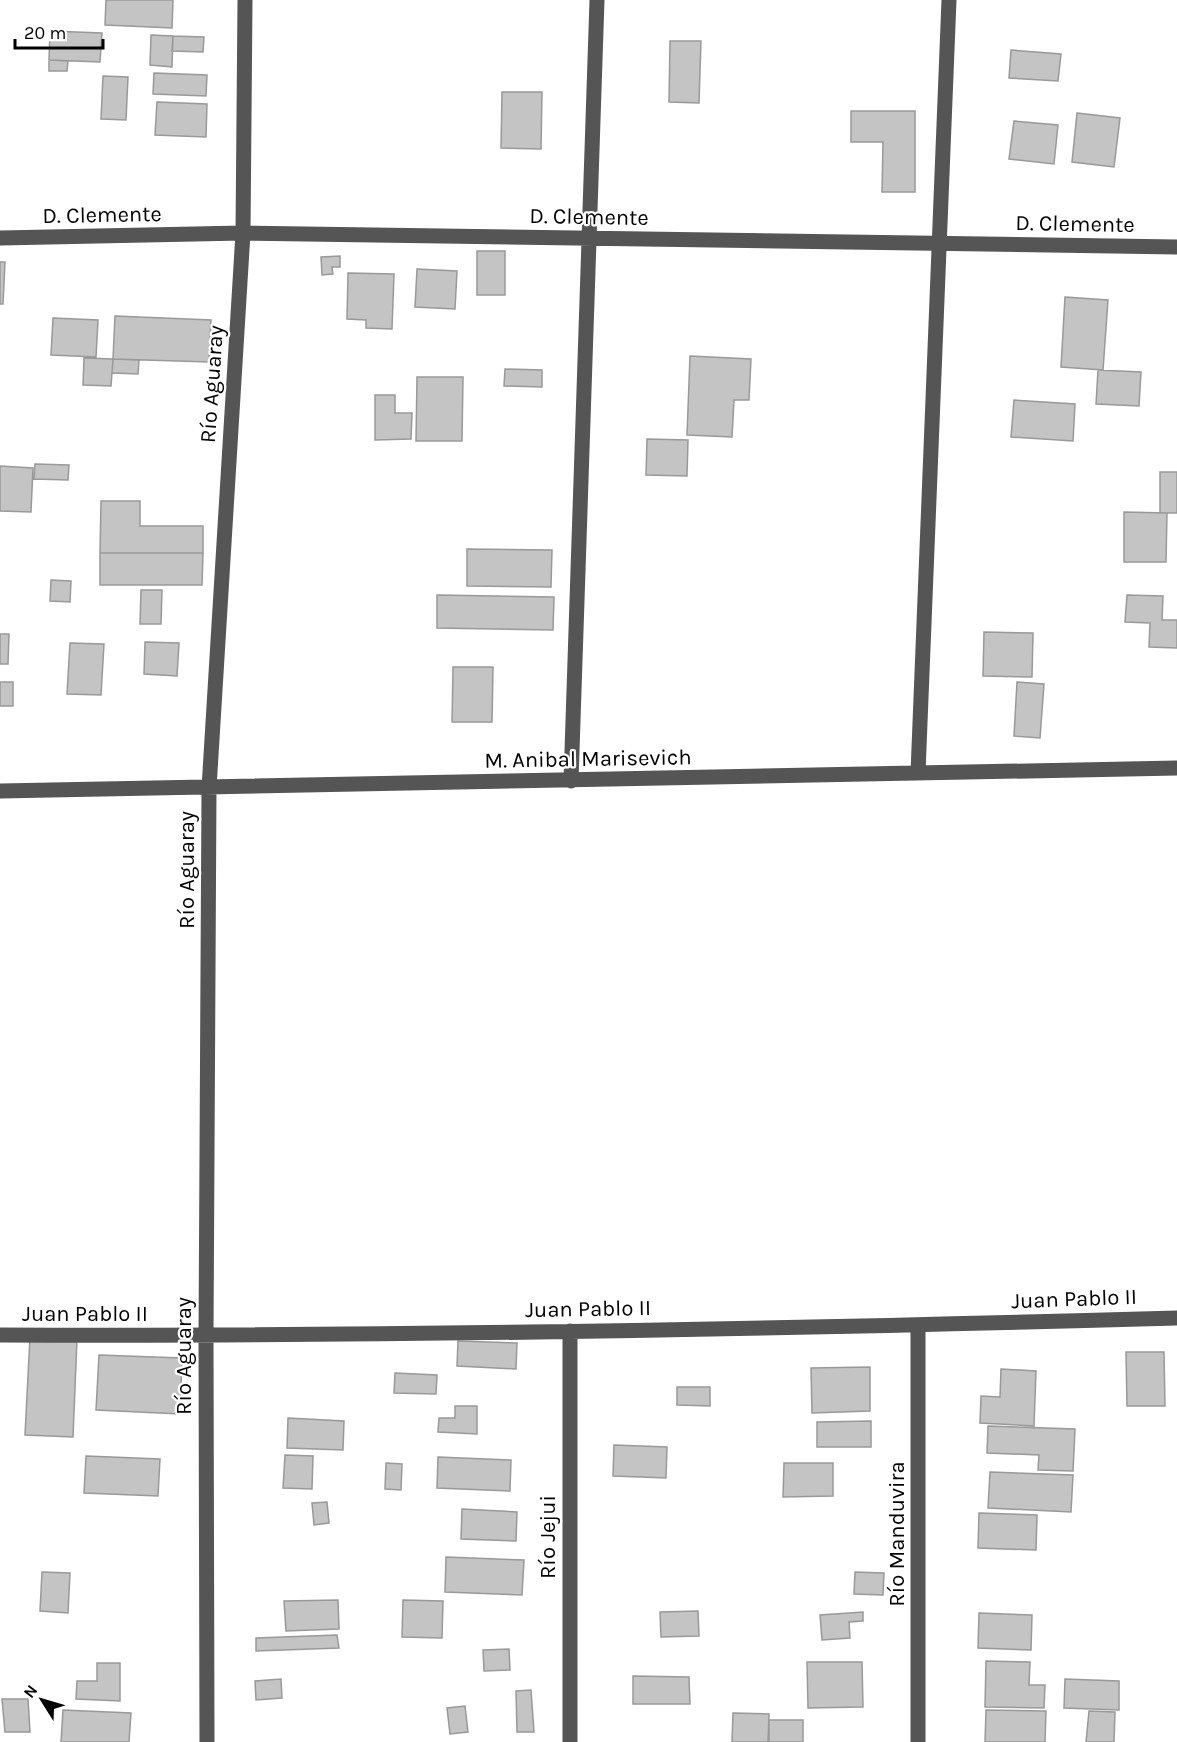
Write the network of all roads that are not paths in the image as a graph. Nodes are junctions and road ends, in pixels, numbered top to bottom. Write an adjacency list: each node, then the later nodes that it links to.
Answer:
1 (245, 0): 4 (street, Río Aguaray)
2 (597, 0): 6 (street)
3 (949, 0): 7 (street)
4 (243, 233): 5 (street, D. Clemente); 6 (street, D. Clemente); 12 (street, Río Aguaray)
5 (0, 238)
6 (589, 239): 7 (street, D. Clemente); 11 (street)
7 (938, 244): 8 (street, D. Clemente); 10 (street)
8 (1177, 248)
9 (1177, 768): 10 (street, M. Anibal Marisevich)
10 (918, 773): 11 (street, M. Anibal Marisevich)
11 (571, 781): 12 (street, M. Anibal Marisevich)
12 (208, 788): 13 (street, M. Anibal Marisevich); 18 (street, Río Aguaray)
13 (0, 790)
14 (1177, 1318): 15 (street, Juan Pablo II)
15 (918, 1325): 16 (street, Juan Pablo II); 21 (street, Río Manduvira)
16 (570, 1331): 18 (street, Juan Pablo II); 20 (street, Río Jejui)
17 (0, 1335): 18 (street, Juan Pablo II)
18 (206, 1336): 19 (street, Río Aguaray)
19 (207, 1742)
20 (570, 1742)
21 (918, 1742)

